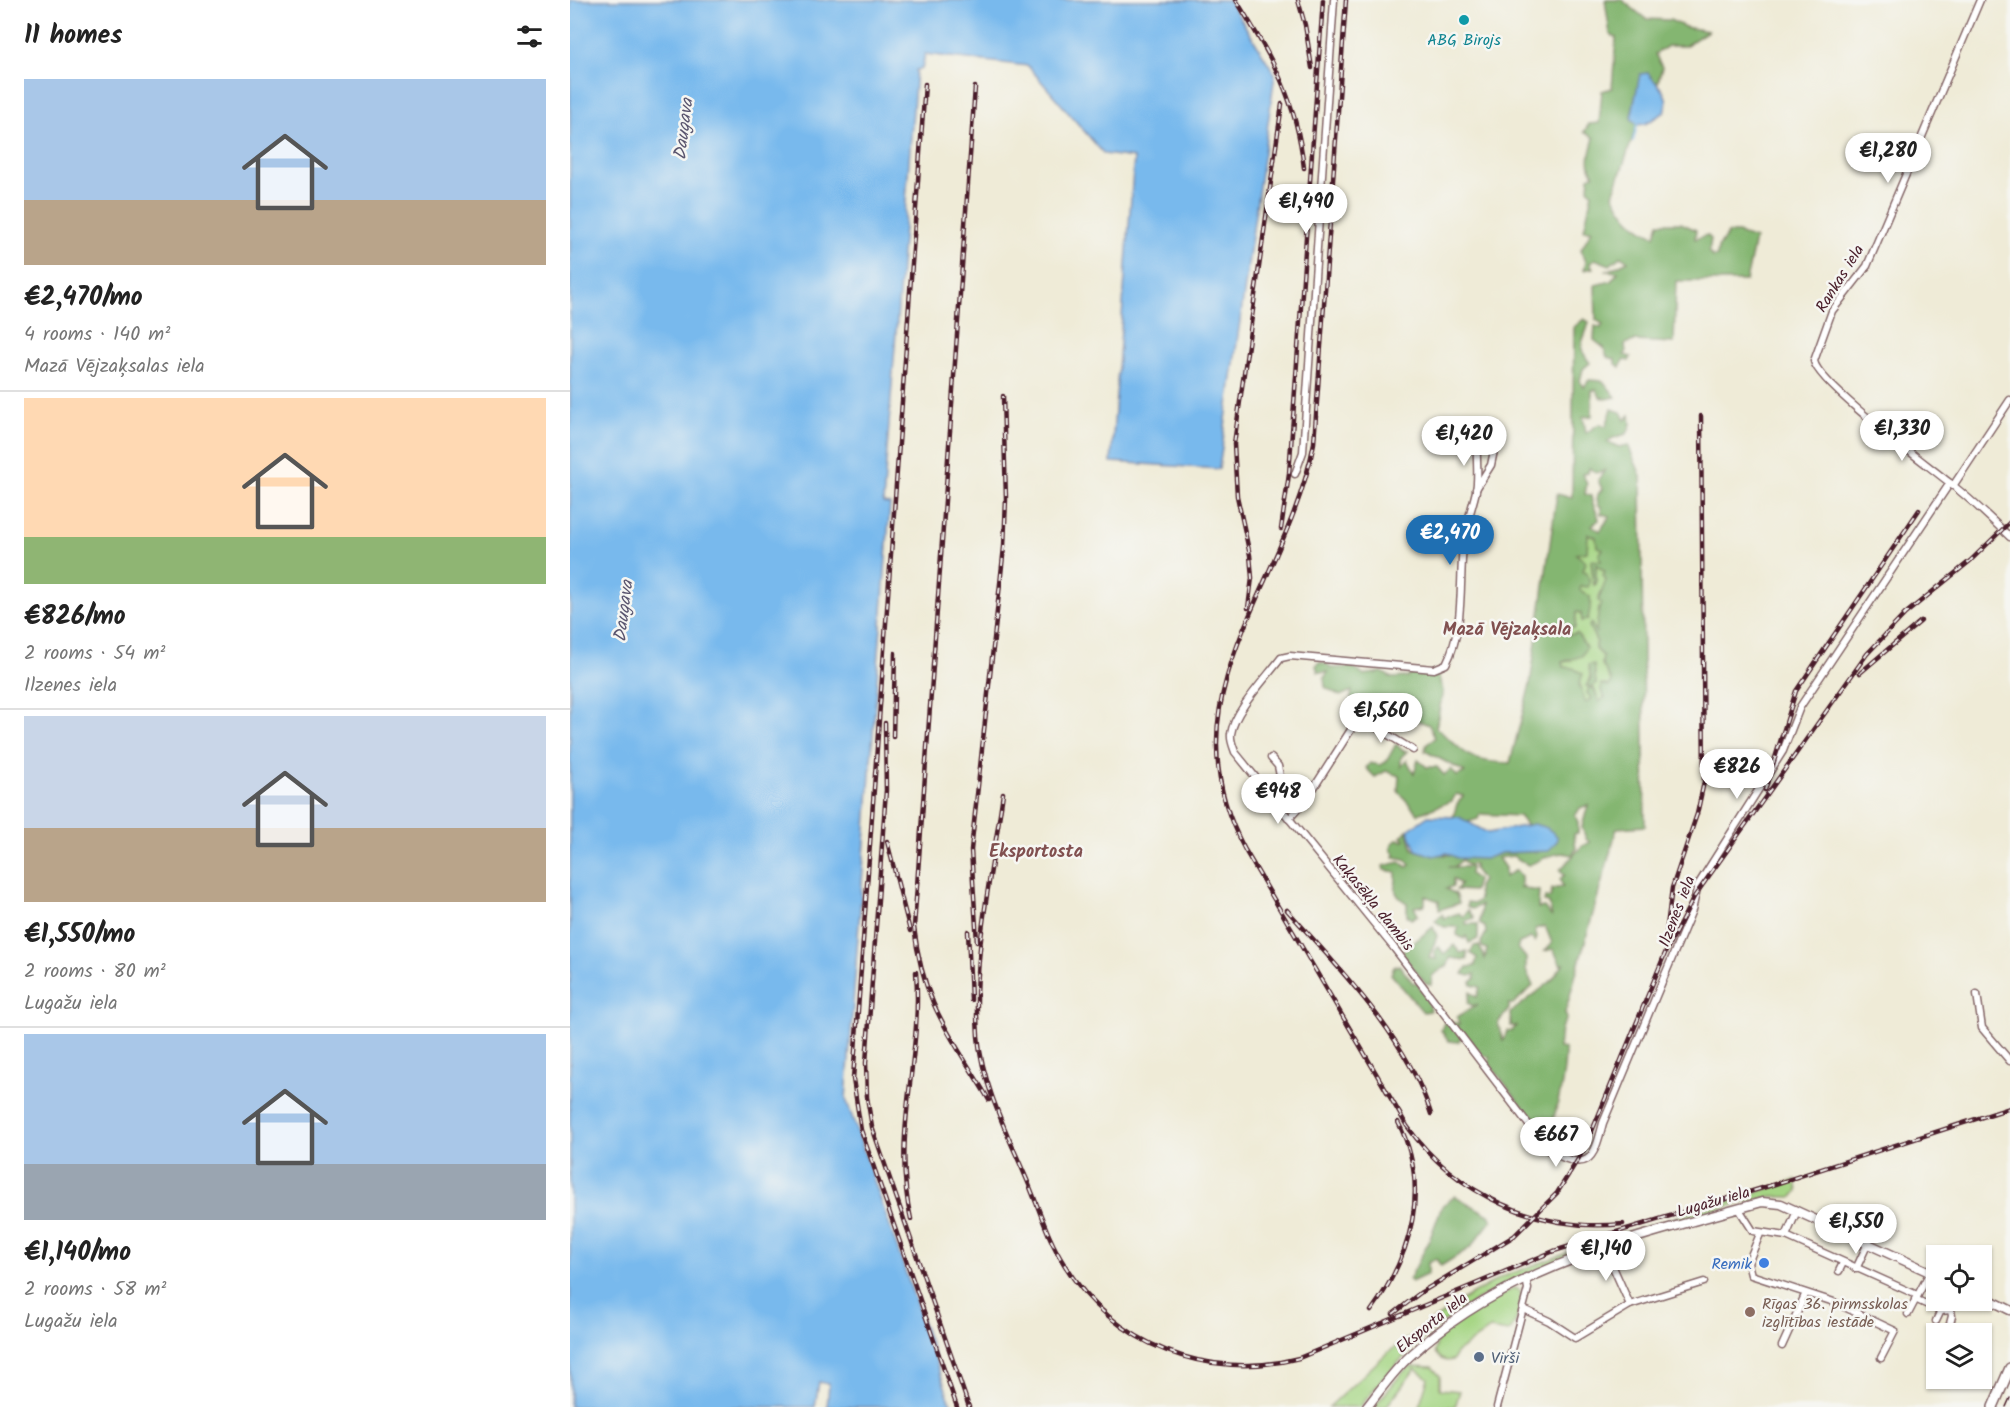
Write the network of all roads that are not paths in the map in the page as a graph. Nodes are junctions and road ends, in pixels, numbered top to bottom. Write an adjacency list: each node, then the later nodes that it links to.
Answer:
1 (1334, 0): 6 (street)
2 (1980, 0): 7 (street, Rankas iela)
3 (2010, 400): 7 (street, Ilzenes iela)
4 (1496, 441): 8 (street)
5 (1477, 444): 8 (street)
6 (1295, 474)
7 (1952, 484): 9 (street, Rankas iela); 16 (street, Ilzenes iela)
8 (1476, 490): 12 (street, Kaķasēkļa dambis)
9 (2010, 537)
10 (1413, 750): 13 (street)
11 (1271, 758): 12 (street)
12 (1265, 789): 13 (street, Kaķasēkļa dambis)
13 (1289, 819): 16 (street, Kaķasēkļa dambis)
14 (1977, 994): 15 (street)
15 (2010, 1061)
16 (1595, 1154)
17 (1739, 1209): 18 (street, Lugažu iela); 19 (street); 22 (street, Lugažu iela)
18 (1797, 1210): 20 (street); 21 (street, Lugažu iela)
19 (1761, 1234): 20 (street); 30 (street)
20 (1786, 1236): 23 (street)
21 (1868, 1243): 24 (street); 26 (street, Lugažu iela)
22 (1605, 1249): 27 (street, Lugažu iela); 34 (street)
23 (1844, 1263): 24 (street); 25 (street)
24 (1856, 1269): 31 (street)
25 (1839, 1271)
26 (1926, 1271)
27 (1526, 1277): 35 (street); 43 (street, Eksporta iela)
28 (1704, 1282): 34 (street)
29 (1926, 1283): 31 (street)
30 (1805, 1294): 40 (street); 41 (street)
31 (1916, 1297): 33 (street); 38 (street)
32 (1992, 1301): 36 (street)
33 (1926, 1303)
34 (1630, 1305): 35 (street)
35 (1523, 1309): 44 (street)
36 (2010, 1310)
37 (1941, 1311): 39 (street)
38 (1908, 1314)
39 (1936, 1321)
40 (1782, 1346)
41 (1881, 1358)
42 (2010, 1368): 45 (main road)
43 (1367, 1407)
44 (1497, 1407)
45 (1993, 1407)

